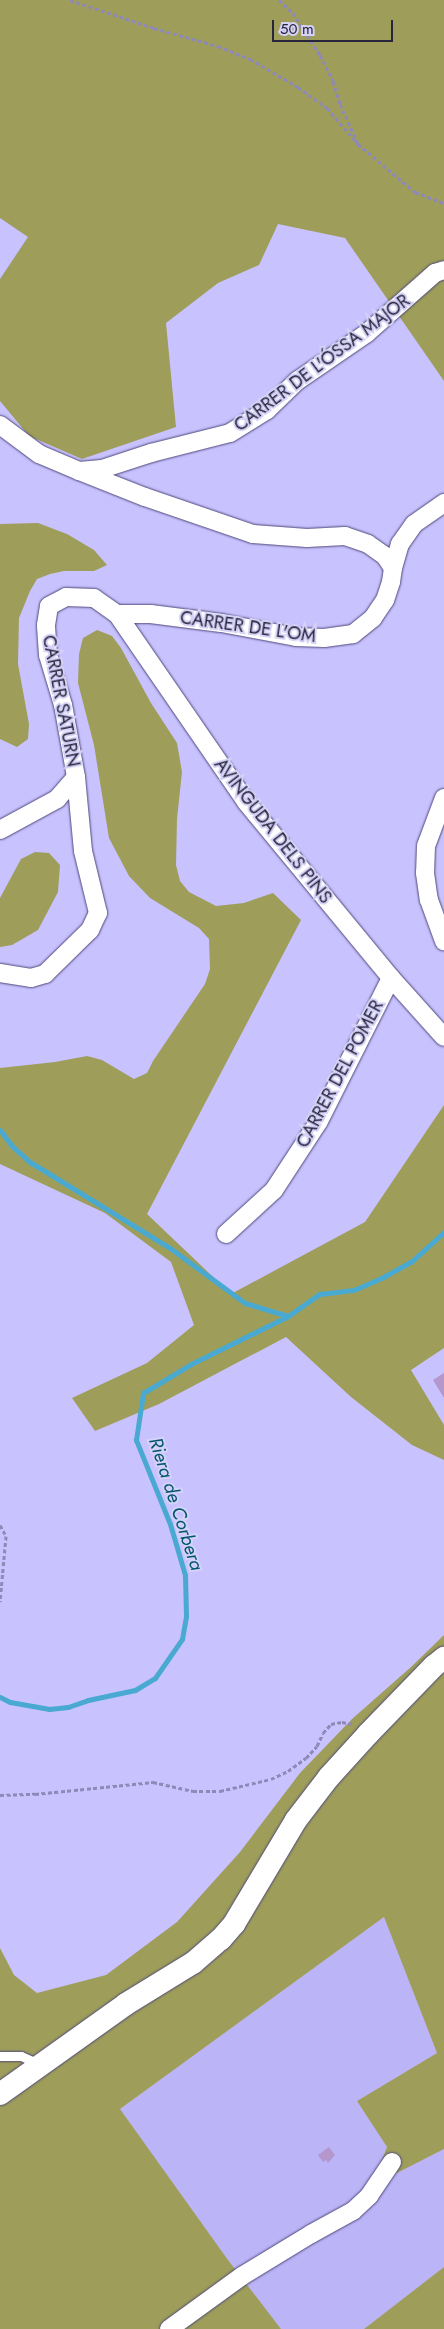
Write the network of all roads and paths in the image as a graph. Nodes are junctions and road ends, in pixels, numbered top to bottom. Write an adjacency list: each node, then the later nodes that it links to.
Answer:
1 (70, 0): 3 (path)
2 (279, 0): 3 (path)
3 (358, 144): 4 (path)
4 (444, 203)
5 (444, 270): 7 (street, CARRER DE L'ÓSSA MAJOR)
6 (0, 425): 7 (street, CARRER DE L'ÓSSA MAJOR)
7 (79, 471): 9 (street)
8 (444, 504): 9 (street, CARRER DE L'OM)
9 (393, 568): 10 (street, CARRER DE L'OM)
10 (117, 614): 11 (street, CARRER SATURN); 16 (street, AVINGUDA DELS PINS)
11 (76, 777): 13 (street, CARRER SATURN); 15 (street)
12 (444, 798): 14 (street)
13 (0, 830)
14 (444, 941)
15 (0, 974)
16 (391, 978): 17 (street, AVINGUDA DELS PINS); 18 (street, CARRER DEL POMER)
17 (444, 1038)
18 (226, 1234)
19 (0, 1525): 20 (path)
20 (0, 1602)
21 (444, 1658): 22 (street)
22 (368, 1734): 23 (path); 25 (street)
23 (0, 1795)
24 (0, 2056): 25 (lane)
25 (37, 2069): 26 (street)
26 (0, 2094)
27 (392, 2162): 28 (street)
28 (169, 2329)

